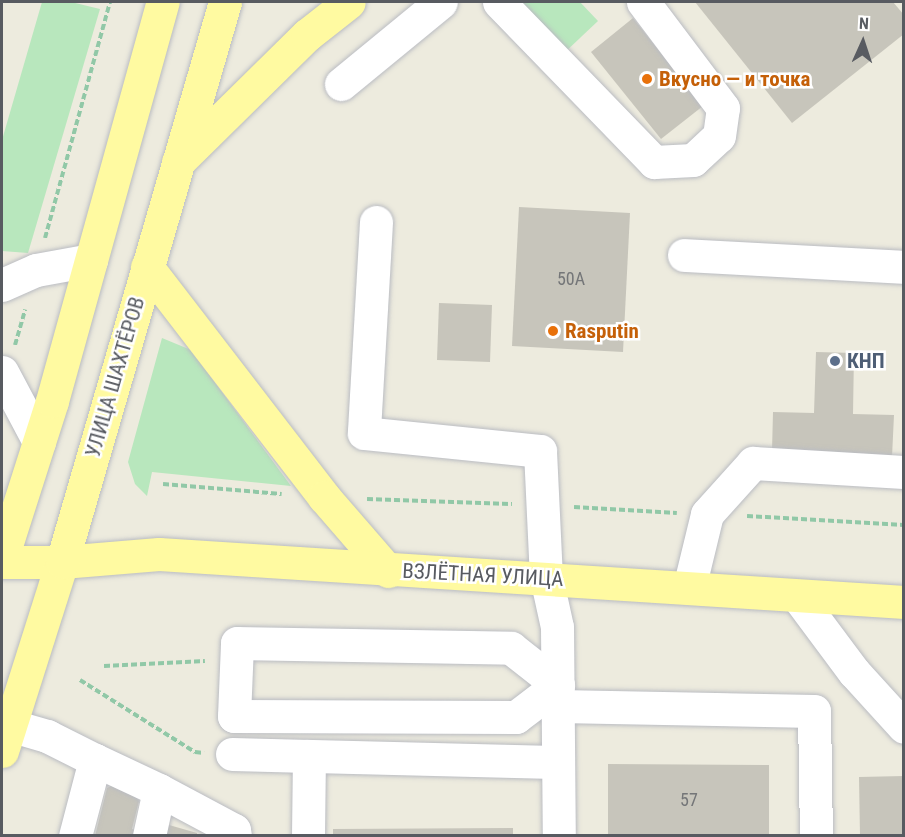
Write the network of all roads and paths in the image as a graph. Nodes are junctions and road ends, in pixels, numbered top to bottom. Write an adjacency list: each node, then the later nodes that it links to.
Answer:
1 (110, 2): 15 (path)
2 (163, 2): 12 (main road)
3 (225, 2): 9 (main road, УЛИЦА ШАХТЁРОВ)
4 (349, 2): 9 (main road)
5 (441, 2): 8 (street)
6 (499, 2): 7 (street)
7 (643, 2)
8 (341, 84)
9 (177, 163): 13 (main road, УЛИЦА ШАХТЁРОВ)
10 (376, 222): 23 (street)
11 (684, 255): 14 (street)
12 (91, 260): 15 (street); 18 (main road)
13 (147, 267): 21 (main road, УЛИЦА ШАХТЁРОВ); 22 (main road)
14 (903, 267)
15 (36, 270): 16 (street); 17 (path)
16 (2, 285)
17 (3, 375): 18 (street)
18 (39, 442): 20 (main road)
19 (903, 472): 24 (street)
20 (2, 560): 21 (main road, ВЗЛЁТНАЯ УЛИЦА)
21 (62, 562): 22 (main road, ВЗЛЁТНАЯ УЛИЦА); 32 (main road, УЛИЦА ШАХТЁРОВ)
22 (388, 571): 23 (main road, ВЗЛЁТНАЯ УЛИЦА)
23 (546, 577): 24 (main road, ВЗЛЁТНАЯ УЛИЦА); 30 (street)
24 (689, 588): 25 (main road, ВЗЛЁТНАЯ УЛИЦА)
25 (798, 597): 26 (main road, ВЗЛЁТНАЯ УЛИЦА); 31 (street)
26 (903, 602)
27 (236, 659): 28 (path); 30 (street); 30 (street)
28 (104, 666)
29 (80, 680): 33 (path)
30 (558, 696): 36 (street); 43 (street)
31 (903, 727)
32 (5, 738): 35 (street)
33 (232, 754): 34 (street)
34 (309, 756): 36 (street); 41 (street)
35 (94, 760): 37 (street); 38 (street)
36 (558, 762): 42 (street)
37 (159, 790): 39 (street); 40 (street)
38 (75, 836)
39 (149, 836)
40 (235, 836)
41 (308, 836)
42 (559, 836)
43 (816, 836)

